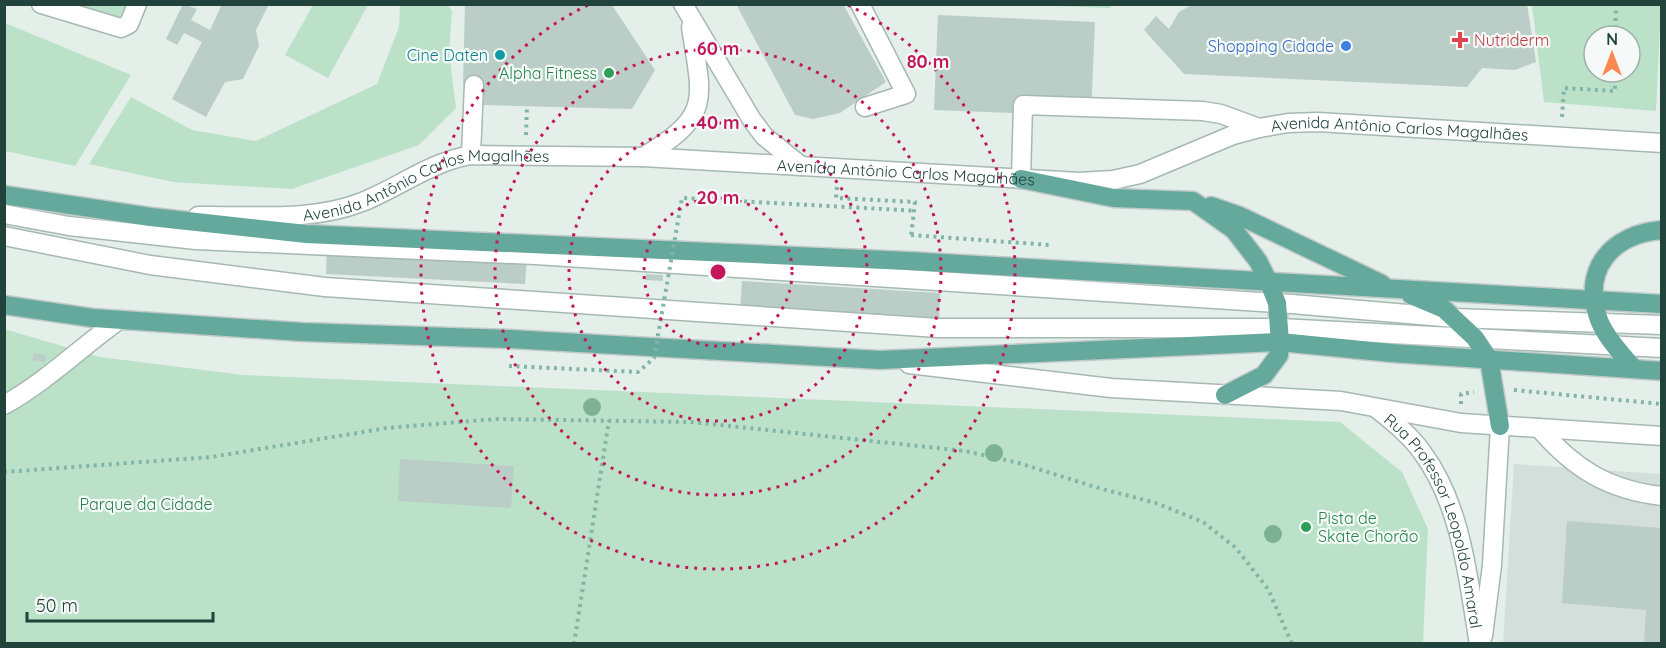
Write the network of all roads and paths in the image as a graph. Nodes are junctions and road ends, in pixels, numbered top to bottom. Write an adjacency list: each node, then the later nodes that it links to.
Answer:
1 (41, 4): 2 (street)
2 (137, 4)
3 (860, 4): 10 (street)
4 (1616, 4): 6 (path)
5 (686, 10): 16 (street); 17 (street)
6 (1616, 24)
7 (474, 84): 14 (street)
8 (1615, 84): 12 (path)
9 (527, 106): 15 (path)
10 (865, 107)
11 (1259, 128): 12 (street, Avenida Antônio Carlos Magalhães); 19 (street, Avenida Antônio Carlos Magalhães); 19 (street)
12 (1561, 135): 13 (street, Avenida Antônio Carlos Magalhães)
13 (1662, 143)
14 (471, 155): 15 (street, Avenida Antônio Carlos Magalhães); 24 (street, Avenida Antônio Carlos Magalhães)
15 (526, 155): 16 (street, Avenida Antônio Carlos Magalhães)
16 (643, 157): 17 (street, Avenida Antônio Carlos Magalhães)
17 (801, 166): 18 (street, Avenida Antônio Carlos Magalhães)
18 (838, 168): 19 (street, Avenida Antônio Carlos Magalhães); 22 (path)
19 (1021, 179): 21 (main road)
20 (4, 195): 24 (main road, Avenida Antônio Carlos Magalhães)
21 (1193, 201): 28 (main road); 29 (main road)
22 (914, 211): 27 (path); 44 (path, bridge)
23 (4, 214): 31 (street)
24 (151, 217): 27 (main road, Avenida Antônio Carlos Magalhães)
25 (1662, 230): 30 (main road)
26 (4, 236): 38 (street)
27 (908, 261): 28 (main road, Avenida Antônio Carlos Magalhães)
28 (1269, 283): 29 (main road, Avenida Antônio Carlos Magalhães); 31 (main road)
29 (1393, 289): 30 (main road, Avenida Antônio Carlos Magalhães); 34 (main road)
30 (1594, 300): 32 (main road, Avenida Antônio Carlos Magalhães); 36 (main road)
31 (1277, 303): 34 (street); 38 (main road)
32 (1662, 304)
33 (4, 306): 35 (main road)
34 (1454, 318): 36 (street); 39 (main road)
35 (119, 320): 43 (main road); 50 (street)
36 (1600, 321): 37 (street); 40 (main road)
37 (1662, 325)
38 (1280, 335): 39 (street); 42 (main road); 43 (main road); 48 (main road)
39 (1475, 338): 40 (street); 42 (main road)
40 (1615, 346): 41 (street); 45 (main road)
41 (1662, 348)
42 (1489, 359): 45 (main road); 47 (main road)
43 (880, 360): 48 (street)
44 (509, 366)
45 (1634, 369): 46 (main road)
46 (1662, 371)
47 (1496, 389): 49 (path); 53 (path); 54 (main road)
48 (1225, 395): 51 (street)
49 (1662, 404)
50 (4, 405)
51 (1375, 406): 53 (street); 61 (street, Rua Professor Leopoldo Amaral)
52 (609, 420): 57 (path); 59 (path); 60 (path)
53 (1461, 423): 54 (street)
54 (1500, 426): 55 (street); 61 (street, Rua Professor Leopoldo Amaral)
55 (1539, 428): 56 (street); 58 (street)
56 (1662, 436)
57 (4, 472)
58 (1662, 496)
59 (574, 644)
60 (1292, 644)
61 (1480, 644)

